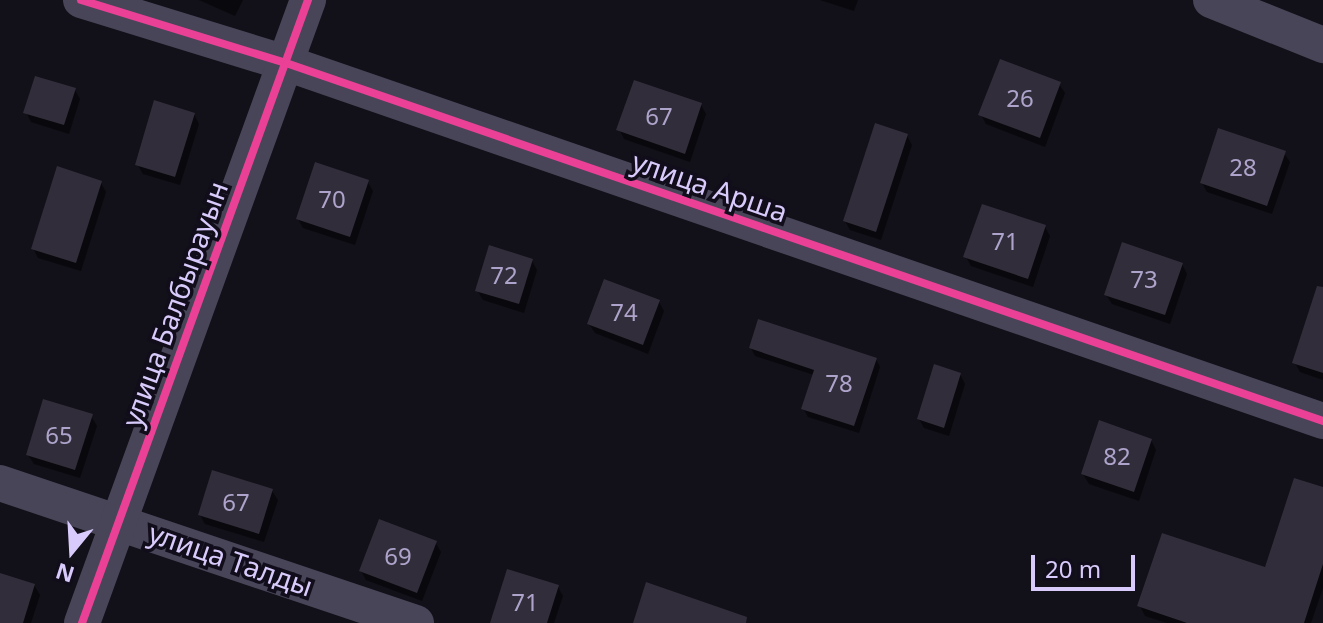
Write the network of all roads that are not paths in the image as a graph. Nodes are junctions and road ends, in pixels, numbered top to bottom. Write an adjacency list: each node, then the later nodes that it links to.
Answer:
1 (81, 0): 5 (street, улица Арша)
2 (308, 0): 5 (street, улица Балбырауын)
3 (1211, 0): 4 (street)
4 (1323, 45)
5 (286, 63): 6 (street, улица Арша); 8 (street, улица Балбырауын)
6 (1323, 421)
7 (0, 483): 8 (street, улица Талды)
8 (118, 519): 9 (street, улица Балбырауын); 10 (street, улица Талды)
9 (82, 623)
10 (416, 623)

